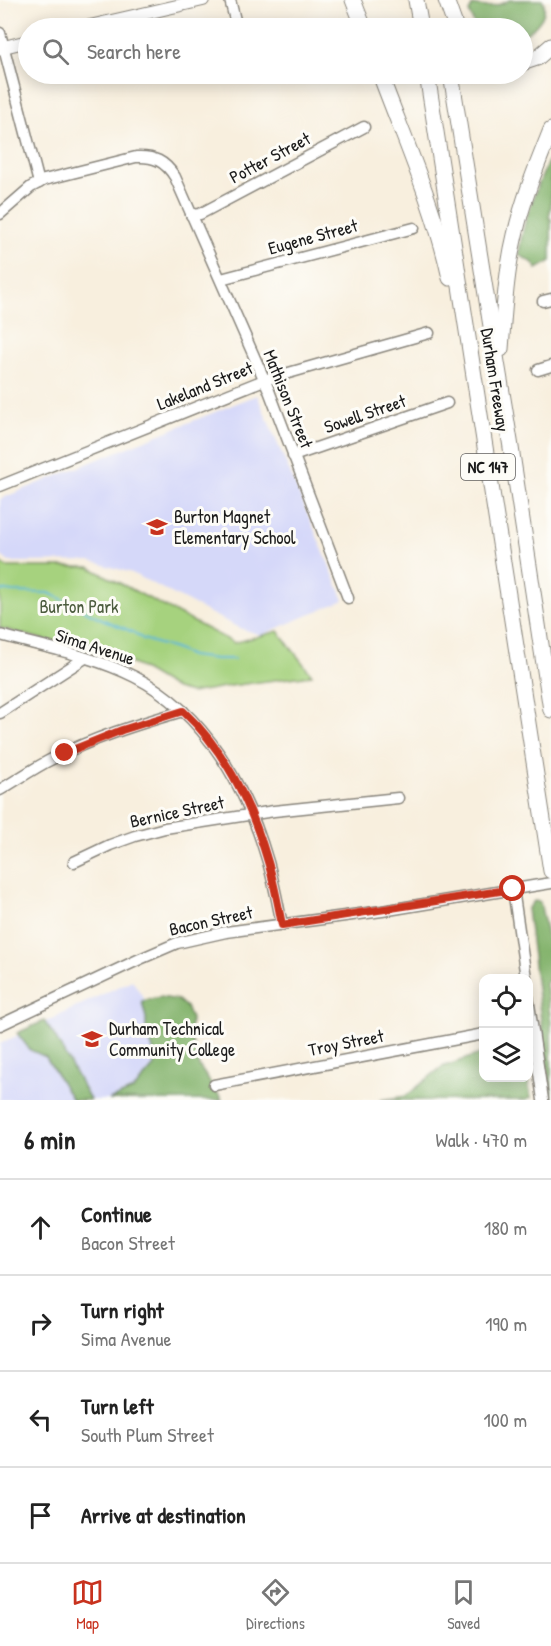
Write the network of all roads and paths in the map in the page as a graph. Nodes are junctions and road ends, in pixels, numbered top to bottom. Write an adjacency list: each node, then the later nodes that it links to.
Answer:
1 (203, 0): 7 (main road)
2 (230, 0): 8 (street)
3 (353, 0): 9 (highway)
4 (416, 0): 10 (highway)
5 (440, 0): 11 (highway)
6 (446, 0): 12 (highway)
7 (125, 18)
8 (234, 18)
9 (360, 18)
10 (419, 18)
11 (443, 18)
12 (452, 18)
13 (0, 33): 16 (street)
14 (18, 44): 16 (main road)
15 (551, 46): 17 (highway)
16 (2, 48): 23 (street)
17 (533, 59)
18 (384, 84): 29 (highway)
19 (430, 84): 29 (highway, Durham Freeway / NC 147)
20 (453, 84): 32 (highway, Durham Freeway / NC 147)
21 (364, 127): 25 (street, Potter Street)
22 (551, 130): 32 (highway)
23 (39, 183): 24 (street); 25 (street, Mathison Street)
24 (0, 214)
25 (191, 215): 27 (street, Mathison Street)
26 (414, 228): 27 (street, Eugene Street)
27 (220, 279): 33 (street, Mathison Street)
28 (429, 333): 33 (street, Lakeland Street)
29 (468, 337): 47 (highway, Durham Freeway / NC 147)
30 (551, 366): 31 (street)
31 (538, 370)
32 (499, 373): 40 (highway, Durham Freeway / NC 147)
33 (264, 380): 35 (street, Mathison Street); 36 (street, Lakeland Street)
34 (447, 403): 35 (street, Sowell Street)
35 (293, 456): 37 (street, Mathison Street)
36 (0, 486)
37 (348, 598)
38 (0, 634): 39 (street, Sima Avenue)
39 (85, 658): 41 (street, Sima Avenue); 42 (street)
40 (551, 710)
41 (183, 711): 43 (street); 45 (street, Sima Avenue)
42 (0, 713)
43 (0, 790)
44 (398, 798): 45 (street, Bernice Street)
45 (251, 814): 46 (street, Bernice Street); 50 (street, Sima Avenue)
46 (74, 862)
47 (550, 866)
48 (551, 883): 49 (street, Bacon Street)
49 (513, 889): 50 (street, Bacon Street); 51 (street)
50 (282, 925): 52 (street, Bacon Street)
51 (525, 974)
52 (0, 1025)
53 (531, 1028): 56 (street)
54 (479, 1035): 55 (street, Troy Street)
55 (214, 1085)
56 (543, 1100)

